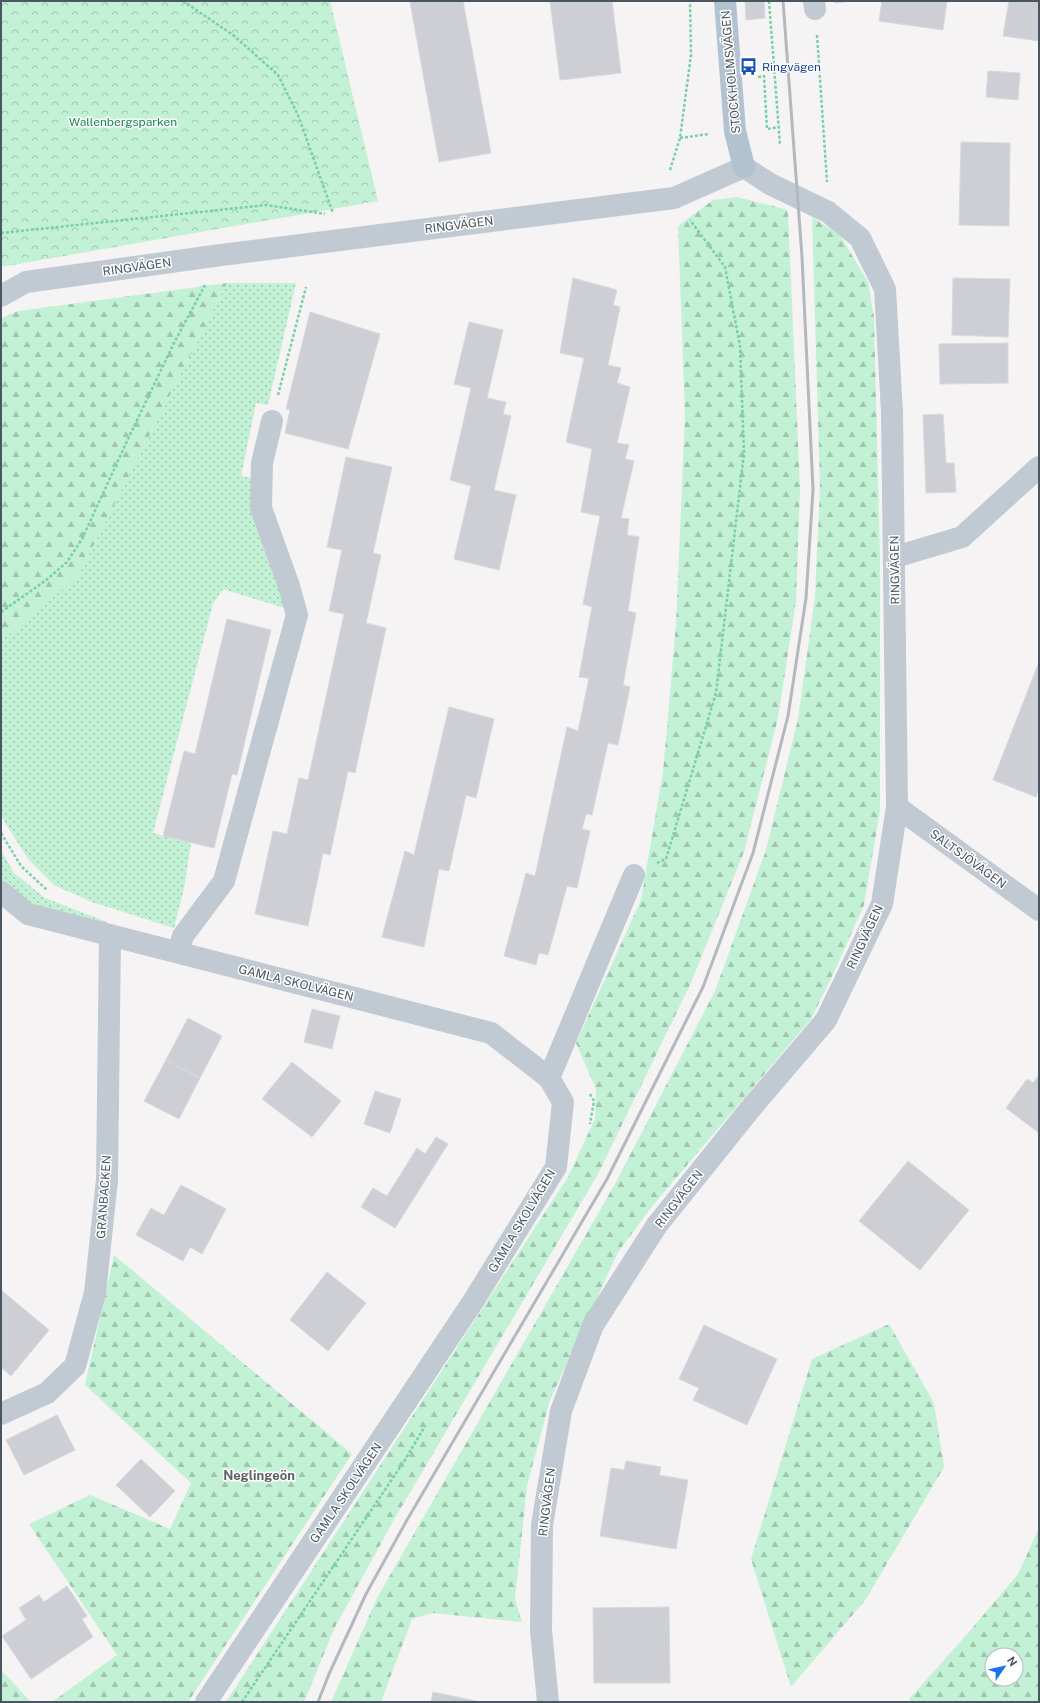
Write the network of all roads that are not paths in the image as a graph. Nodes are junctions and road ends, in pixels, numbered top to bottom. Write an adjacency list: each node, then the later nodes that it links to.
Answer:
1 (725, 1): 2 (main road, STOCKHOLMSVÄGEN)
2 (744, 167): 3 (street, RINGVÄGEN); 6 (street, RINGVÄGEN)
3 (1, 296)
4 (272, 421): 12 (street)
5 (1039, 467): 6 (street)
6 (895, 557): 7 (street, RINGVÄGEN)
7 (897, 807): 10 (street, SALTSJÖVÄGEN); 16 (street, RINGVÄGEN)
8 (634, 875): 13 (street)
9 (1, 892): 11 (street, GAMLA SKOLVÄGEN)
10 (1039, 910)
11 (110, 935): 12 (street, GAMLA SKOLVÄGEN); 14 (street, GRANBACKEN)
12 (178, 952): 13 (street, GAMLA SKOLVÄGEN)
13 (549, 1078): 15 (street, GAMLA SKOLVÄGEN)
14 (1, 1414)
15 (206, 1702)
16 (548, 1702)

